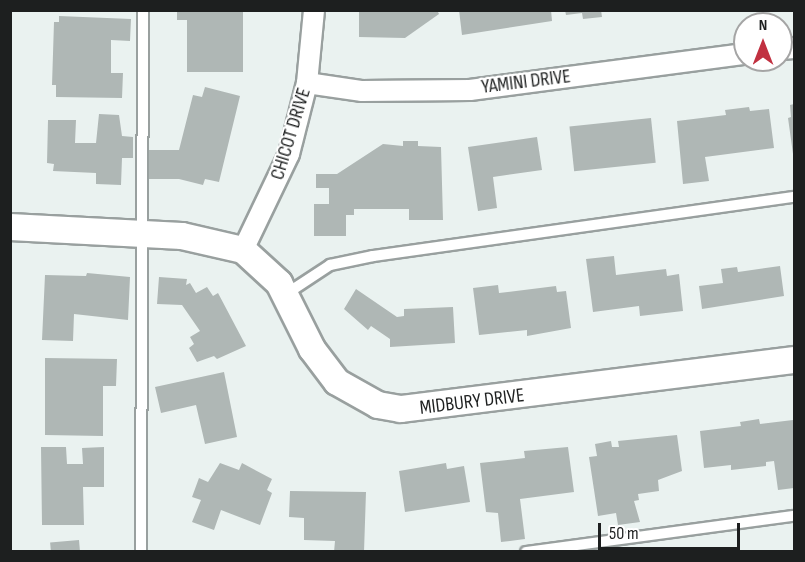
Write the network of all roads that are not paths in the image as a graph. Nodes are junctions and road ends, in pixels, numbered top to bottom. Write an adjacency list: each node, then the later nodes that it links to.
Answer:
1 (143, 10): 7 (lane)
2 (314, 10): 4 (street, CHICOT DRIVE)
3 (733, 56): 4 (street, YAMINI DRIVE)
4 (307, 83): 8 (street, CHICOT DRIVE)
5 (795, 197): 9 (lane)
6 (10, 226): 7 (street, MIDBURY DRIVE)
7 (140, 234): 8 (street, MIDBURY DRIVE); 12 (lane)
8 (243, 250): 9 (street, MIDBURY DRIVE)
9 (286, 294): 10 (street, MIDBURY DRIVE)
10 (795, 360)
11 (795, 516): 13 (lane)
12 (141, 552)
13 (526, 552)

